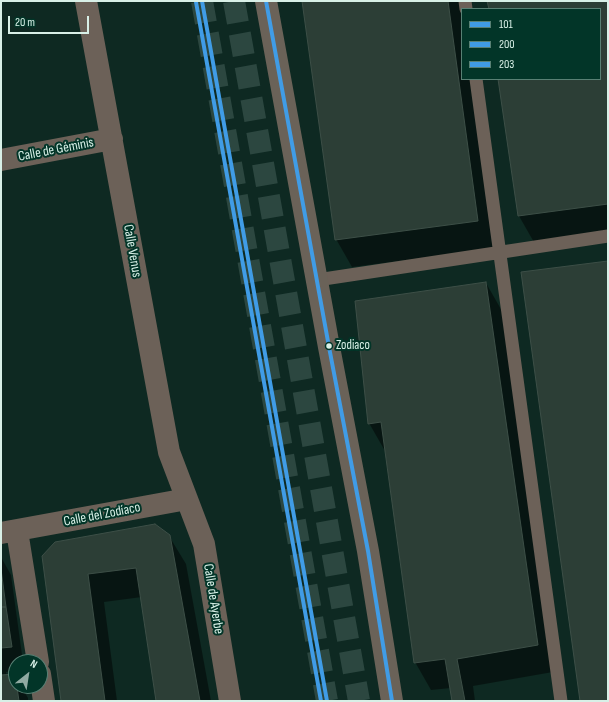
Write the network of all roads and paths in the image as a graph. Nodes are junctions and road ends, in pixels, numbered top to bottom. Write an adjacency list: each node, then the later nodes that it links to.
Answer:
1 (86, 1): 4 (street, Calle Venus)
2 (266, 1): 8 (street)
3 (476, 80): 7 (lane)
4 (112, 139): 5 (street, Calle de Géminis); 9 (street, Calle Venus)
5 (1, 160)
6 (608, 236): 7 (lane)
7 (500, 253): 8 (lane); 14 (lane)
8 (317, 280): 13 (street)
9 (187, 499): 10 (street, Calle del Zodíaco); 12 (street, Calle de Ayerbe)
10 (5, 531): 11 (street, Calle del Zodíaco)
11 (36, 654)
12 (230, 701)
13 (392, 701)
14 (561, 701)

